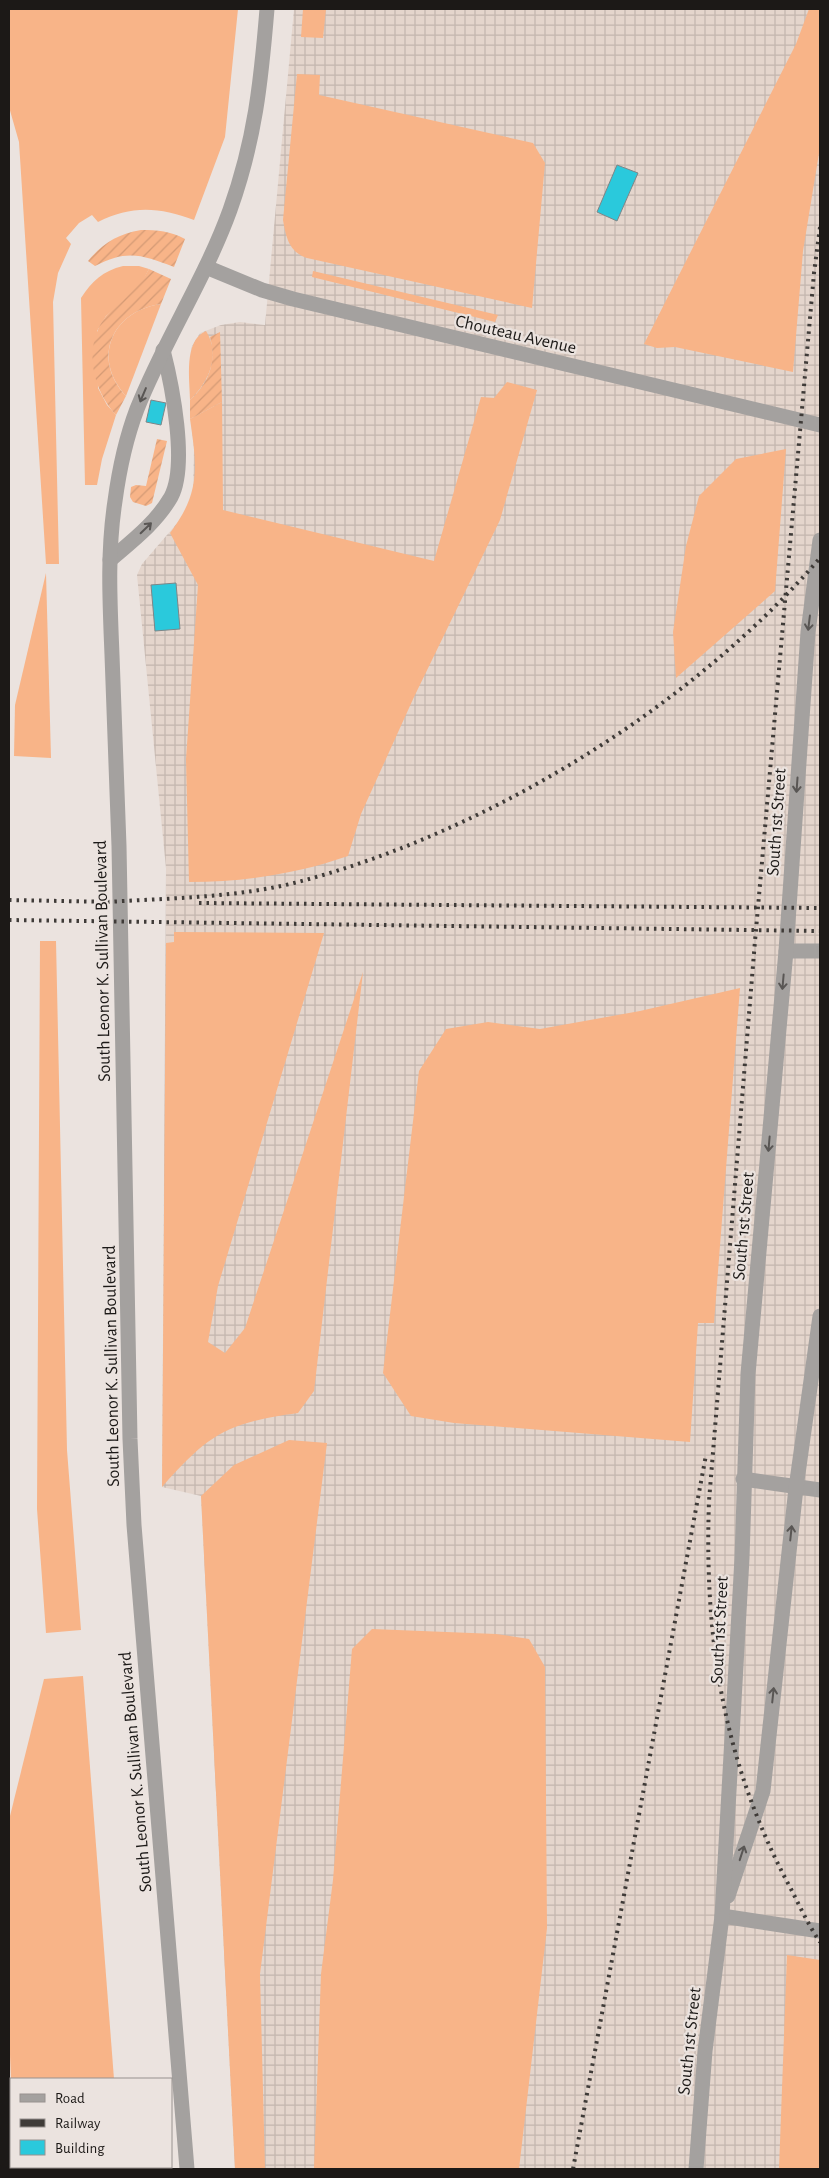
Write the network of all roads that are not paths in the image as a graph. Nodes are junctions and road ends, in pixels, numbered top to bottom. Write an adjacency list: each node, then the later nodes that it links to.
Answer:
1 (267, 9): 2 (street, South Leonor K. Sullivan Boulevard)
2 (206, 267): 3 (street, South Leonor K. Sullivan Boulevard); 4 (street, Chouteau Avenue)
3 (163, 350): 6 (street, South Leonor K. Sullivan Boulevard, one-way to 6); 6 (street, one-way to 3)
4 (820, 425)
5 (820, 540): 7 (street, South 1st Street, one-way to 7)
6 (110, 560): 15 (street, South Leonor K. Sullivan Boulevard)
7 (786, 951): 8 (street); 10 (street, South 1st Street, one-way to 10)
8 (820, 951)
9 (820, 1316): 11 (street, South 1st Street)
10 (743, 1479): 11 (street); 13 (street, South 1st Street)
11 (796, 1488): 12 (street); 13 (street, South 1st Street, one-way to 11)
12 (820, 1490)
13 (722, 1916): 14 (street); 16 (street, South 1st Street)
14 (820, 1931)
15 (187, 2169)
16 (696, 2169)

